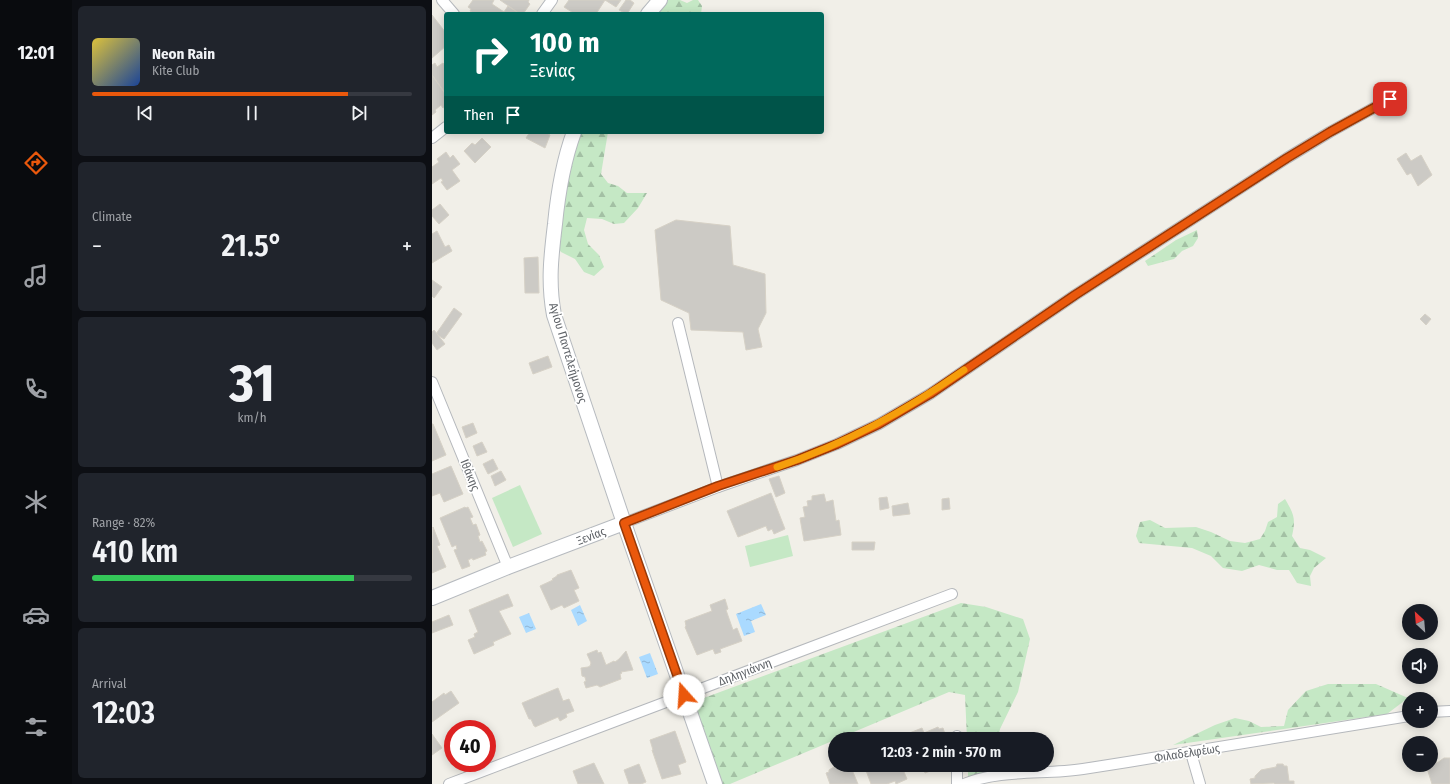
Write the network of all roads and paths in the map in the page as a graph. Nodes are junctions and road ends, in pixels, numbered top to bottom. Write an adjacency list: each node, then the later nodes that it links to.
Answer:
1 (442, 0): 4 (street)
2 (552, 0): 5 (street)
3 (660, 0): 6 (street)
4 (452, 12)
5 (543, 12)
6 (650, 12)
7 (1390, 99): 13 (street, Ξενίας)
8 (444, 129): 10 (street)
9 (573, 134): 14 (street, Αγίου Παντελεήμονος)
10 (432, 138)
11 (678, 322): 13 (street)
12 (432, 382): 15 (street, Ιθάκης)
13 (718, 486): 14 (street, Ξενίας)
14 (624, 523): 15 (street, Ξενίας); 18 (street, Αγίου Παντελεήμονος)
15 (508, 567): 17 (street, Ξενίας)
16 (952, 594): 18 (street, Δηληγιάννη)
17 (432, 598)
18 (684, 695): 24 (street, Δηληγιάννη); 25 (street, Αγίου Παντελεήμονος)
19 (1450, 711): 20 (street)
20 (1438, 712)
21 (1402, 717): 22 (street, Φιλαδελφέως)
22 (1191, 753): 27 (street, Φιλαδελφέως); 28 (street)
23 (957, 772): 26 (street)
24 (449, 784)
25 (715, 784)
26 (957, 784)
27 (964, 784)
28 (1200, 784)

